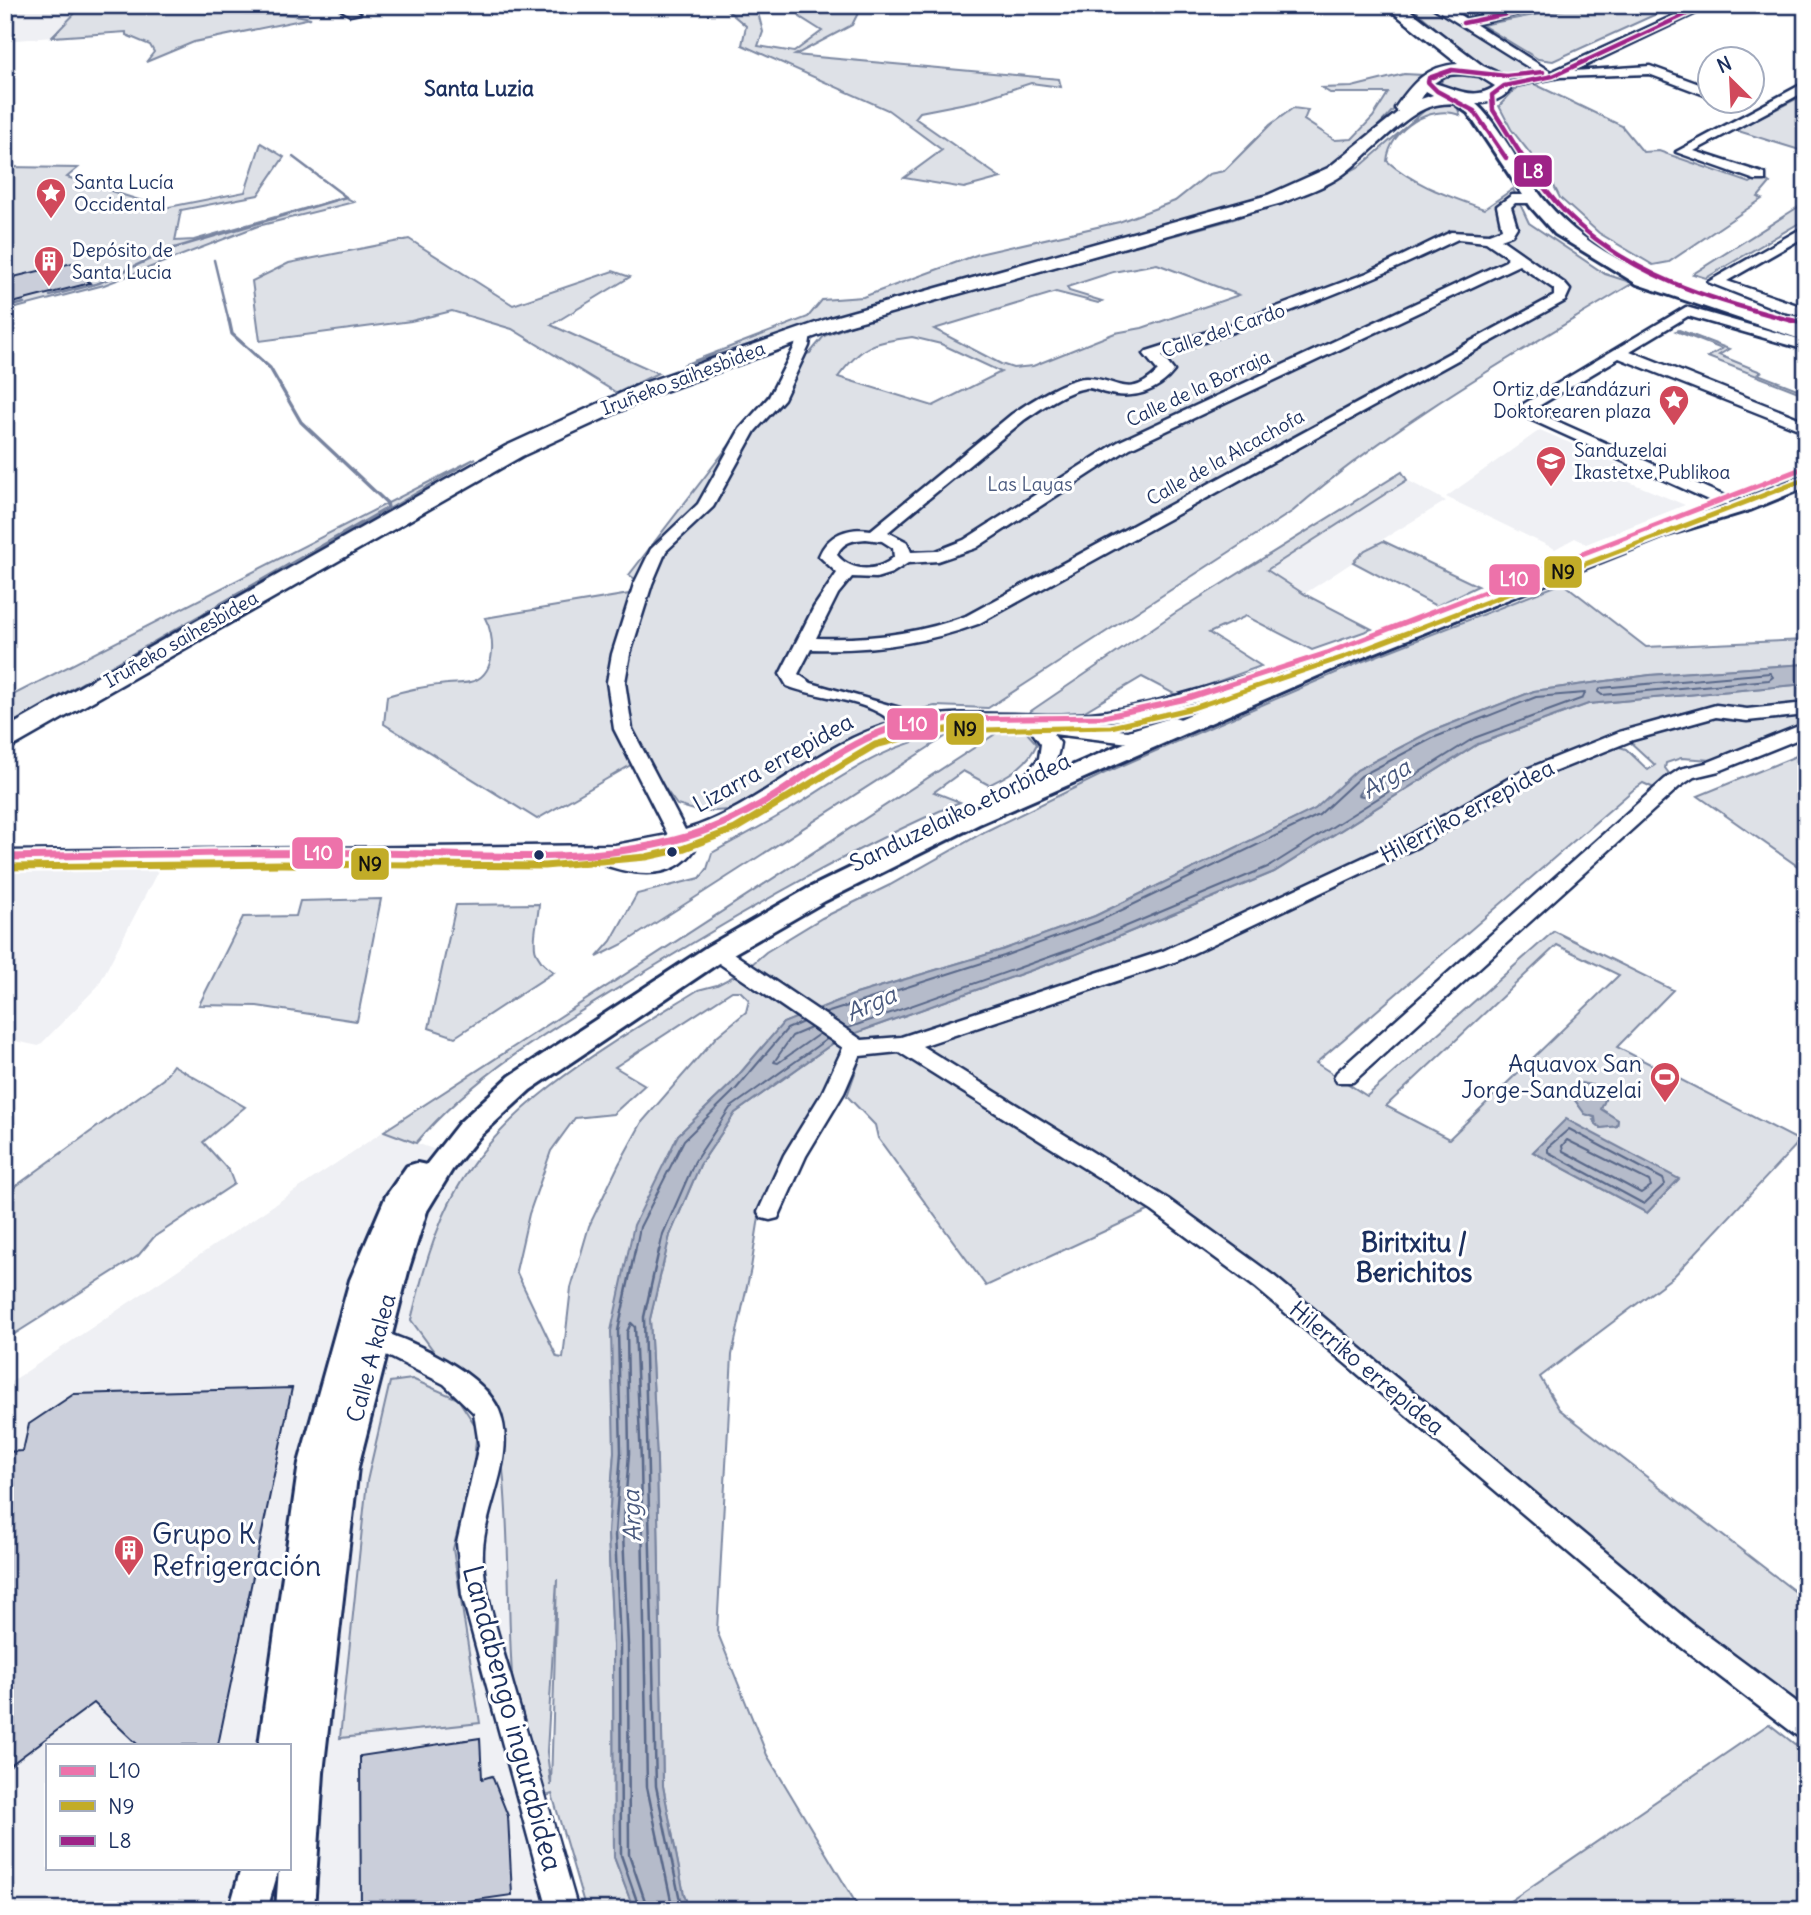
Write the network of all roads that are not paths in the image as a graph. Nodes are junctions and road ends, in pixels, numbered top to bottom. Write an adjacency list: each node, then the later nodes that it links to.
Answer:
1 (340, 5): 11 (street)
2 (1371, 5): 14 (highway)
3 (1378, 5): 14 (highway)
4 (1392, 5): 14 (highway)
5 (1402, 5): 14 (highway)
6 (1435, 5): 13 (street)
7 (1490, 5): 12 (street)
8 (1552, 5): 12 (street)
9 (1693, 5): 15 (street)
10 (1707, 5): 15 (street)
11 (357, 9)
12 (1508, 15): 13 (street)
13 (1463, 23): 15 (street)
14 (1411, 25): 16 (highway); 17 (highway)
15 (1549, 74): 17 (street); 19 (street)
16 (1434, 77): 17 (highway); 20 (highway); 21 (highway, Iruñeko saihesbidea)
17 (1491, 82): 20 (highway, Iruñeko saihesbidea); 28 (main road)
18 (1806, 86): 22 (street)
19 (1696, 88)
20 (1453, 96): 21 (highway, Iruñeko saihesbidea); 23 (main road)
21 (1399, 117): 29 (highway, Iruñeko saihesbidea)
22 (1760, 177)
23 (1534, 199): 25 (street); 30 (main road)
24 (1806, 230): 27 (street)
25 (1490, 238): 26 (street, Calle de la Alcachofa); 37 (street, Calle del Cardo)
26 (1514, 257): 38 (street, Calle de la Borraja); 40 (street, Calle de la Alcachofa)
27 (1806, 312)
28 (1806, 324)
29 (804, 333): 48 (highway, Iruñeko saihesbidea); 51 (street, Lizarra errepidea)
30 (1806, 335)
31 (1806, 346): 32 (street)
32 (1618, 352): 33 (street); 36 (street)
33 (1806, 427)
34 (1806, 467): 36 (main road, Sanduzelaiko etorbidea)
35 (1806, 480): 41 (main road, Sanduzelaiko etorbidea)
36 (1723, 501): 41 (main road, Sanduzelaiko etorbidea)
37 (876, 534): 38 (street); 39 (street)
38 (903, 558): 39 (street, Calle de la Borraja)
39 (848, 571): 40 (street)
40 (807, 643): 44 (street)
41 (1272, 680): 45 (street, Lizarra errepidea); 47 (main road, Sanduzelaiko etorbidea); 50 (main road, Sanduzelaiko etorbidea)
42 (1806, 709): 55 (street, Hilerriko errepidea)
43 (1012, 719): 44 (street, Lizarra errepidea); 45 (street, Lizarra errepidea); 45 (street, Lizarra errepidea)
44 (906, 725): 51 (street, Lizarra errepidea)
45 (1068, 728): 47 (street, Lizarra errepidea); 47 (street, Lizarra errepidea); 49 (street)
46 (1806, 729): 56 (street)
47 (1115, 737): 49 (main road, Sanduzelaiko etorbidea); 50 (street)
48 (5, 740)
49 (1037, 773): 53 (main road, Sanduzelaiko etorbidea)
50 (991, 809): 53 (main road, Sanduzelaiko etorbidea)
51 (682, 839): 52 (street, Lizarra errepidea)
52 (5, 857)
53 (713, 948): 54 (street); 58 (main road, Calle A kalea); 60 (main road, Calle A kalea)
54 (853, 1044): 55 (street, Hilerriko errepidea); 57 (street)
55 (903, 1044): 59 (street, Hilerriko errepidea)
56 (1345, 1077)
57 (770, 1212)
58 (377, 1339): 63 (main road, Calle A kalea); 64 (street, Landabengo ingurabidea)
59 (1806, 1726)
60 (277, 1744)
61 (259, 1870): 62 (main road)
62 (248, 1910)
63 (295, 1910)
64 (564, 1910)

